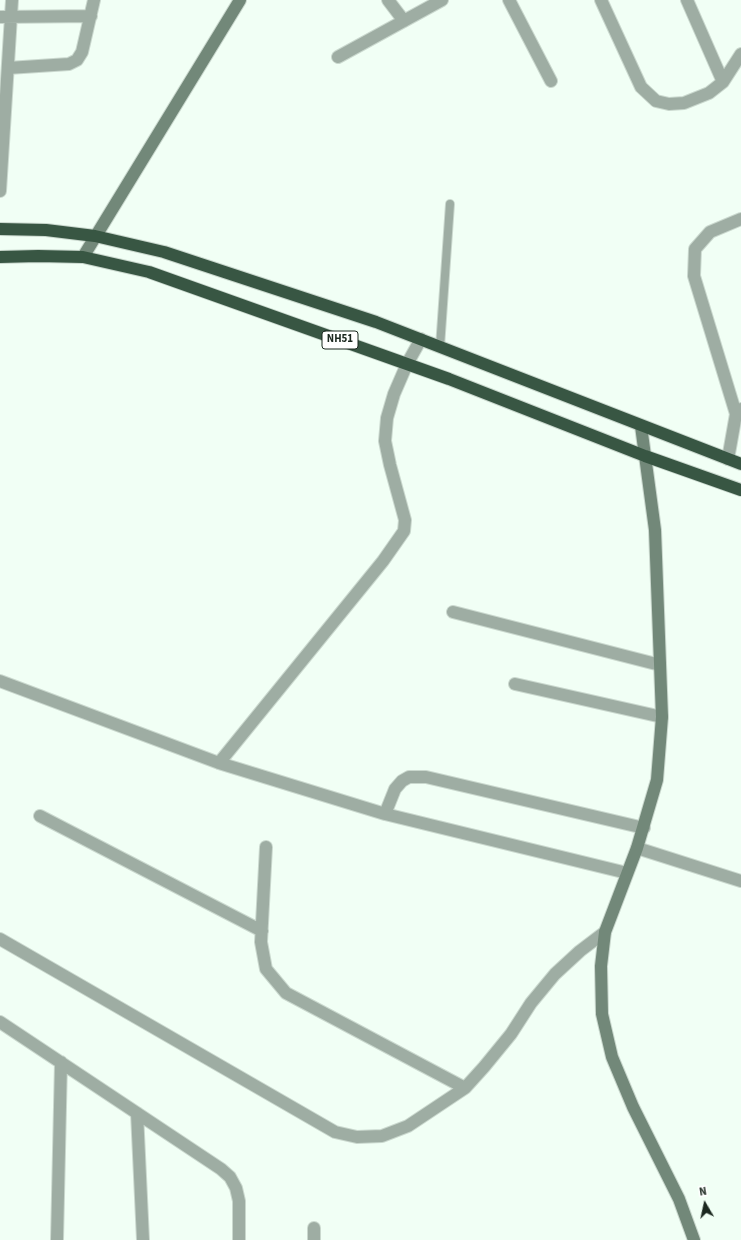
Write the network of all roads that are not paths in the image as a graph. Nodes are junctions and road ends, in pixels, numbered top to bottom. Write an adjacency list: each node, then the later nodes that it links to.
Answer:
1 (12, 0): 10 (street)
2 (94, 0): 9 (street)
3 (240, 0): 21 (street)
4 (388, 0): 11 (street)
5 (442, 0): 11 (street)
6 (509, 0): 15 (street)
7 (601, 0): 16 (street)
8 (687, 0): 16 (street)
9 (91, 16): 10 (street); 14 (street)
10 (5, 17): 14 (street)
11 (404, 21): 13 (street)
12 (741, 54): 16 (street)
13 (338, 57)
14 (8, 68): 17 (street)
15 (551, 81)
16 (723, 82)
17 (0, 191)
18 (450, 204): 25 (lane)
19 (741, 219): 27 (street)
20 (0, 229): 21 (highway, NH51)
21 (95, 236): 23 (street); 24 (highway, NH51)
22 (0, 256): 23 (highway, NH51)
23 (83, 258): 26 (highway, NH51)
24 (421, 339): 25 (highway, NH51); 26 (street)
25 (440, 347): 28 (highway, NH51)
26 (407, 364): 29 (highway, NH51); 38 (street)
27 (738, 411): 30 (street)
28 (641, 426): 29 (street); 30 (highway, NH51)
29 (645, 456): 32 (highway, NH51); 34 (street)
30 (728, 458): 31 (highway, NH51)
31 (741, 464)
32 (741, 490)
33 (453, 612): 34 (street)
34 (660, 665): 37 (street)
35 (0, 681): 38 (street)
36 (516, 684): 37 (street)
37 (662, 718): 41 (street)
38 (219, 763): 39 (street)
39 (385, 814): 41 (street); 44 (street)
40 (40, 816): 46 (street)
41 (644, 828): 43 (street)
42 (266, 847): 46 (street)
43 (637, 848): 44 (street); 45 (street)
44 (627, 873): 47 (street)
45 (741, 882)
46 (262, 931): 51 (street)
47 (606, 932): 51 (street); 56 (street)
48 (0, 939): 51 (street)
49 (0, 1022): 50 (street)
50 (61, 1062): 52 (street); 53 (street)
51 (465, 1088)
52 (137, 1113): 54 (street); 55 (street)
53 (57, 1240)
54 (143, 1240)
55 (239, 1240)
56 (694, 1240)

